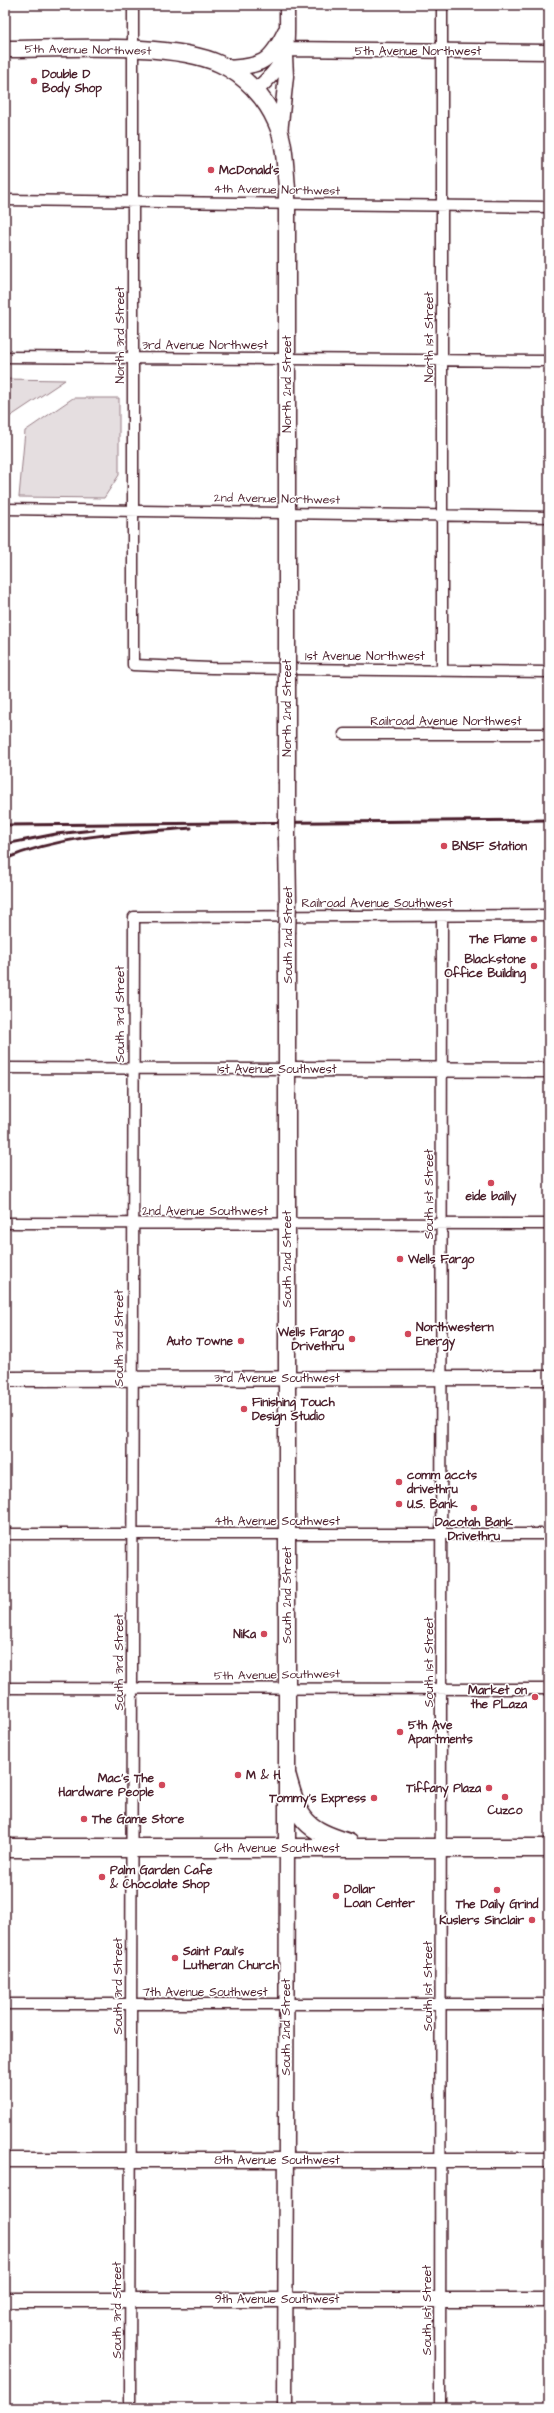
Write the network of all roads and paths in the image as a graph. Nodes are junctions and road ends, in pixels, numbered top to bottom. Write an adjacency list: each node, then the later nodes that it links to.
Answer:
1 (133, 5): 6 (street, North 3rd Street)
2 (287, 5): 4 (street)
3 (442, 5): 9 (street, North 1st Street)
4 (287, 27): 8 (street); 11 (street)
5 (5, 49): 6 (main road, 5th Avenue Northwest)
6 (133, 50): 11 (main road, 5th Avenue Northwest); 16 (street, North 3rd Street)
7 (318, 51): 8 (street, 5th Avenue Northwest); 9 (street, 5th Avenue Northwest); 12 (street)
8 (286, 52): 12 (street); 13 (street)
9 (442, 52): 10 (street, 5th Avenue Northwest); 18 (street, North 1st Street)
10 (549, 52)
11 (228, 68): 13 (main road, 5th Avenue Northwest)
12 (286, 76): 14 (street)
13 (256, 91): 14 (main road, North 2nd Street)
14 (280, 133): 17 (main road, North 2nd Street)
15 (5, 200): 16 (street, 4th Avenue Northwest)
16 (132, 201): 17 (street, 4th Avenue Northwest); 21 (street, North 3rd Street)
17 (286, 204): 18 (street, 4th Avenue Northwest); 22 (main road, North 2nd Street)
18 (443, 205): 19 (street, 4th Avenue Northwest); 23 (street, North 1st Street)
19 (549, 207)
20 (5, 357): 21 (street, 3rd Avenue Northwest)
21 (133, 358): 22 (street, 3rd Avenue Northwest); 26 (street, North 3rd Street)
22 (288, 359): 23 (street, 3rd Avenue Northwest); 27 (main road, North 2nd Street)
23 (442, 360): 24 (street, 3rd Avenue Northwest); 28 (street, North 1st Street)
24 (549, 362)
25 (5, 509): 26 (street, 2nd Avenue Northwest)
26 (132, 510): 27 (street, 2nd Avenue Northwest); 30 (street, North 3rd Street)
27 (287, 513): 28 (street, 2nd Avenue Northwest); 35 (main road, North 2nd Street, bridge)
28 (442, 515): 29 (street, 2nd Avenue Northwest); 31 (street, North 1st Street)
29 (549, 517)
30 (133, 665): 31 (street, 1st Avenue Northwest)
31 (442, 670): 32 (street, 1st Avenue Northwest)
32 (549, 672)
33 (344, 734): 34 (street, Railroad Avenue Northwest)
34 (549, 734)
35 (288, 782): 41 (main road, South 2nd Street, bridge)
36 (549, 915): 37 (street, Railroad Avenue Southwest)
37 (442, 916): 38 (street, Railroad Avenue Southwest); 42 (street, South 1st Street)
38 (134, 917): 40 (street, South 3rd Street)
39 (5, 1068): 40 (street, 1st Avenue Southwest)
40 (133, 1069): 41 (street, 1st Avenue Southwest); 45 (street, South 3rd Street)
41 (288, 1069): 42 (street, 1st Avenue Southwest); 46 (main road, South 2nd Street)
42 (442, 1070): 43 (street, 1st Avenue Southwest); 47 (street, South 1st Street)
43 (549, 1070)
44 (5, 1223): 45 (street, 2nd Avenue Southwest)
45 (132, 1224): 46 (street, 2nd Avenue Southwest); 49 (street, South 3rd Street)
46 (287, 1224): 47 (street, 2nd Avenue Southwest); 50 (main road, South 2nd Street)
47 (442, 1224): 48 (street, 2nd Avenue Southwest); 51 (street, South 1st Street)
48 (549, 1224)
49 (132, 1378): 50 (street, 3rd Avenue Southwest); 53 (street, 3rd Avenue Southwest); 55 (street, South 3rd Street)
50 (288, 1378): 51 (street, 3rd Avenue Southwest); 56 (main road, South 2nd Street)
51 (442, 1378): 52 (street, 3rd Avenue Southwest); 57 (street, South 1st Street)
52 (549, 1378)
53 (5, 1379)
54 (5, 1534): 55 (street, 4th Avenue Southwest)
55 (132, 1534): 56 (street, 4th Avenue Southwest); 60 (street, South 3rd Street)
56 (287, 1534): 57 (street, 4th Avenue Southwest); 61 (main road, South 2nd Street)
57 (442, 1534): 58 (street, 4th Avenue Southwest); 62 (street, South 1st Street)
58 (549, 1534)
59 (5, 1688): 60 (street, 5th Avenue Southwest)
60 (132, 1688): 61 (street, 5th Avenue Southwest); 65 (street, South 3rd Street)
61 (287, 1688): 62 (street, 5th Avenue Southwest); 64 (main road, South 2nd Street)
62 (442, 1688): 63 (street, 5th Avenue Southwest); 69 (street, South 1st Street)
63 (549, 1689)
64 (287, 1777): 66 (main road, South 2nd Street); 68 (highway)
65 (132, 1847): 66 (highway, 6th Avenue Southwest); 67 (highway, 6th Avenue Southwest); 74 (street, South 3rd Street)
66 (287, 1847): 68 (highway, 6th Avenue Southwest); 75 (street, South 2nd Street)
67 (5, 1848)
68 (365, 1848): 69 (highway, 6th Avenue Southwest)
69 (441, 1848): 70 (highway, 6th Avenue Southwest); 72 (street, South 1st Street)
70 (549, 1848)
71 (5, 2004): 74 (street, 7th Avenue Southwest)
72 (441, 2004): 73 (street, 7th Avenue Southwest); 75 (street, 7th Avenue Southwest); 79 (street, South 1st Street)
73 (549, 2004)
74 (131, 2005): 75 (street, 7th Avenue Southwest); 78 (street, South 3rd Street)
75 (286, 2005): 76 (street, South 2nd Street)
76 (285, 2159): 78 (street, 8th Avenue Southwest); 79 (street, 8th Avenue Southwest); 81 (street, South 2nd Street)
77 (5, 2160): 78 (street, 8th Avenue Southwest)
78 (131, 2160): 83 (street, South 3rd Street)
79 (440, 2160): 80 (street, 8th Avenue Southwest); 84 (street, South 1st Street)
80 (549, 2160)
81 (285, 2299): 83 (street, 9th Avenue Southwest); 84 (street, 9th Avenue Southwest); 87 (street, South 2nd Street)
82 (5, 2300): 83 (street, 9th Avenue Southwest)
83 (130, 2300): 86 (street, South 3rd Street)
84 (440, 2300): 85 (street, 9th Avenue Southwest); 88 (street, South 1st Street)
85 (549, 2300)
86 (130, 2408)
87 (285, 2408)
88 (440, 2408)

